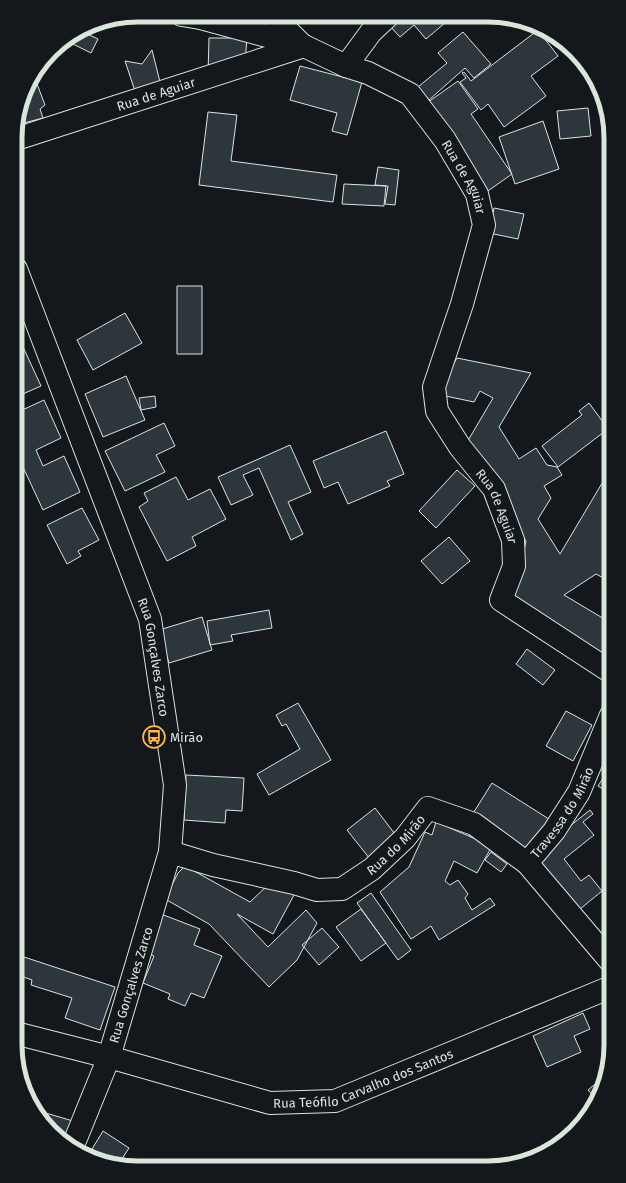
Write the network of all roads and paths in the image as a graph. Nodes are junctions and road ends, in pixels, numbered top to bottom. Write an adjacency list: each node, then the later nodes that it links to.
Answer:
1 (215, 22): 4 (street)
2 (279, 22): 4 (street)
3 (382, 22): 5 (street)
4 (304, 46): 5 (street, Rua de Aguiar); 6 (street, Rua de Aguiar)
5 (346, 66): 8 (street, Rua de Aguiar)
6 (22, 137)
7 (22, 285): 10 (street, Rua Gonçalves Zarco)
8 (604, 667)
9 (604, 732): 11 (street, Travessa do Mirão)
10 (170, 852): 11 (street, Rua do Mirão); 15 (street, Rua Gonçalves Zarco)
11 (527, 863): 12 (street, Rua do Mirão)
12 (604, 954)
13 (604, 991): 15 (street, Rua Teófilo Carvalho dos Santos)
14 (22, 1035): 15 (street, Rua Teófilo Carvalho dos Santos)
15 (109, 1057): 16 (street, Rua Gonçalves Zarco)
16 (75, 1141)

